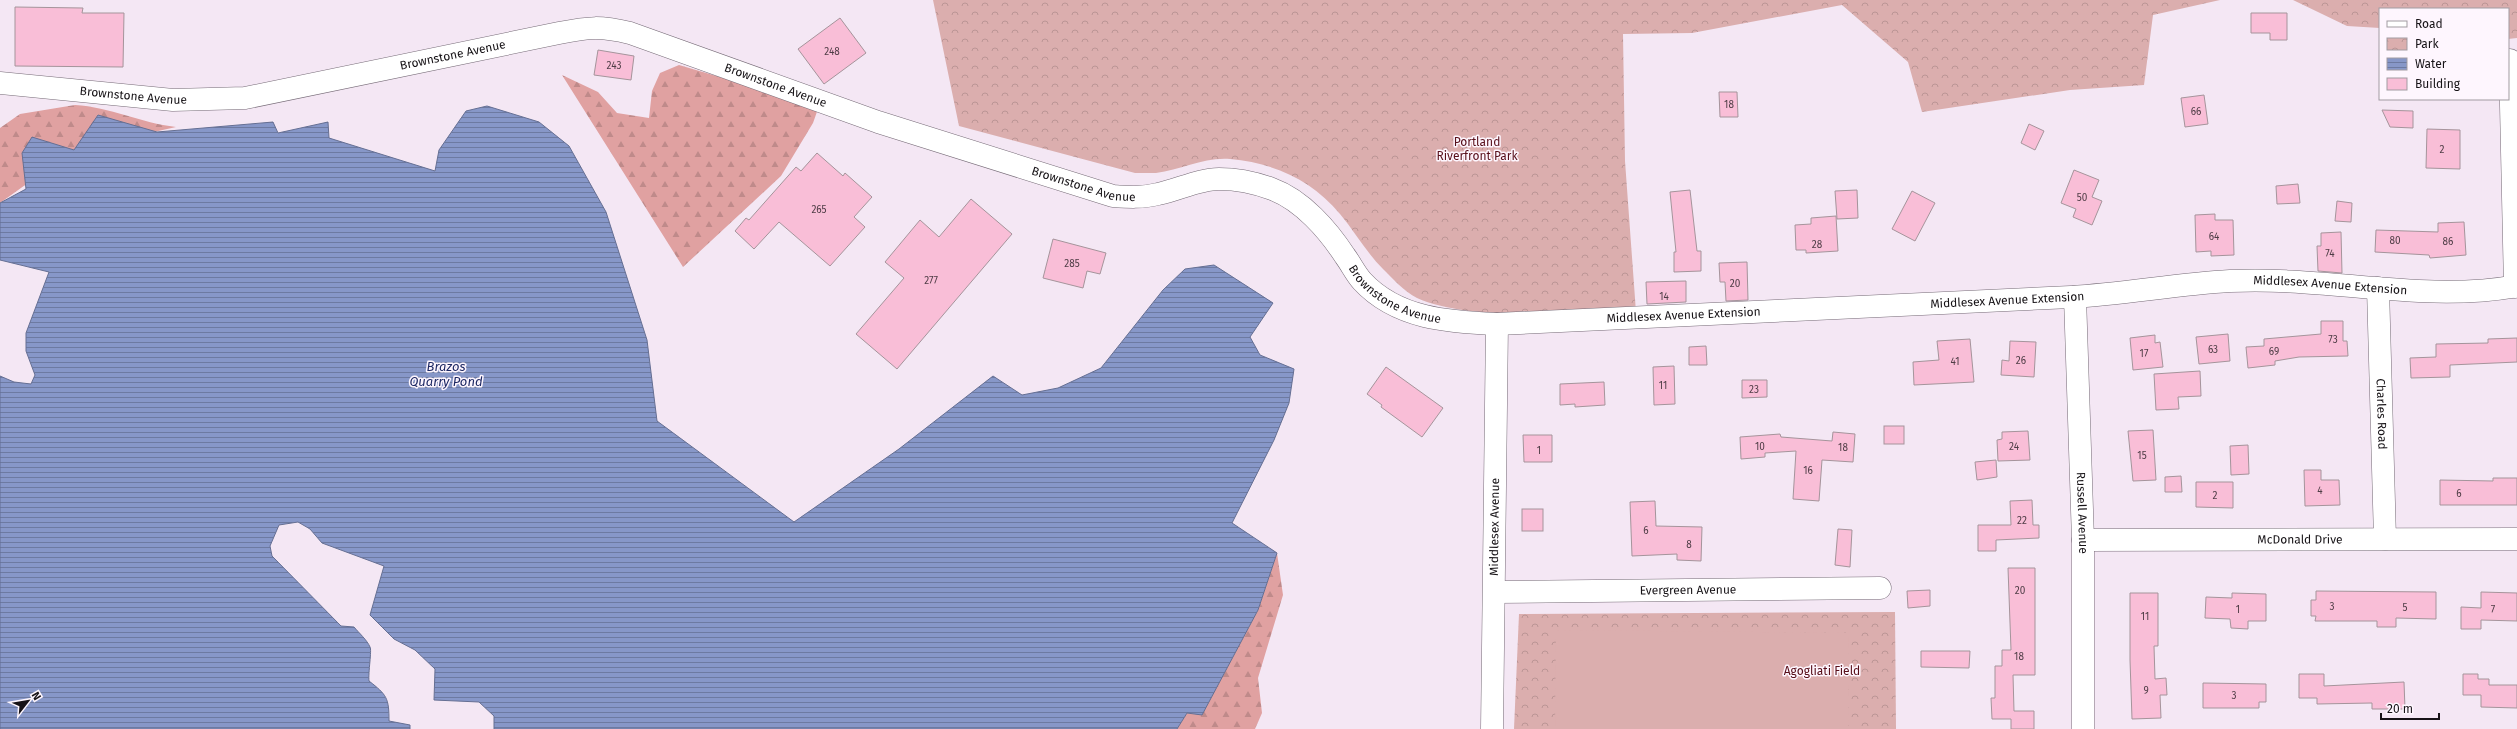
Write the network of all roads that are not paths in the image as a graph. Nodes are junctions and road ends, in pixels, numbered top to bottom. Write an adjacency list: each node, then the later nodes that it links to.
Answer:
1 (2510, 60): 3 (street)
2 (0, 83): 6 (street, Brownstone Avenue)
3 (2516, 286): 4 (street, Middlesex Avenue Extension)
4 (2378, 288): 5 (street, Middlesex Avenue Extension); 7 (street, Charles Road)
5 (2075, 297): 6 (street, Middlesex Avenue Extension); 9 (street, Russell Avenue)
6 (1496, 324): 11 (street, Middlesex Avenue)
7 (2385, 539): 8 (street, McDonald Drive); 9 (street, McDonald Drive)
8 (2517, 539)
9 (2083, 540): 13 (street, Russell Avenue)
10 (1880, 588): 11 (street, Evergreen Avenue)
11 (1495, 592): 12 (street, Middlesex Avenue)
12 (1492, 729)
13 (2083, 729)

